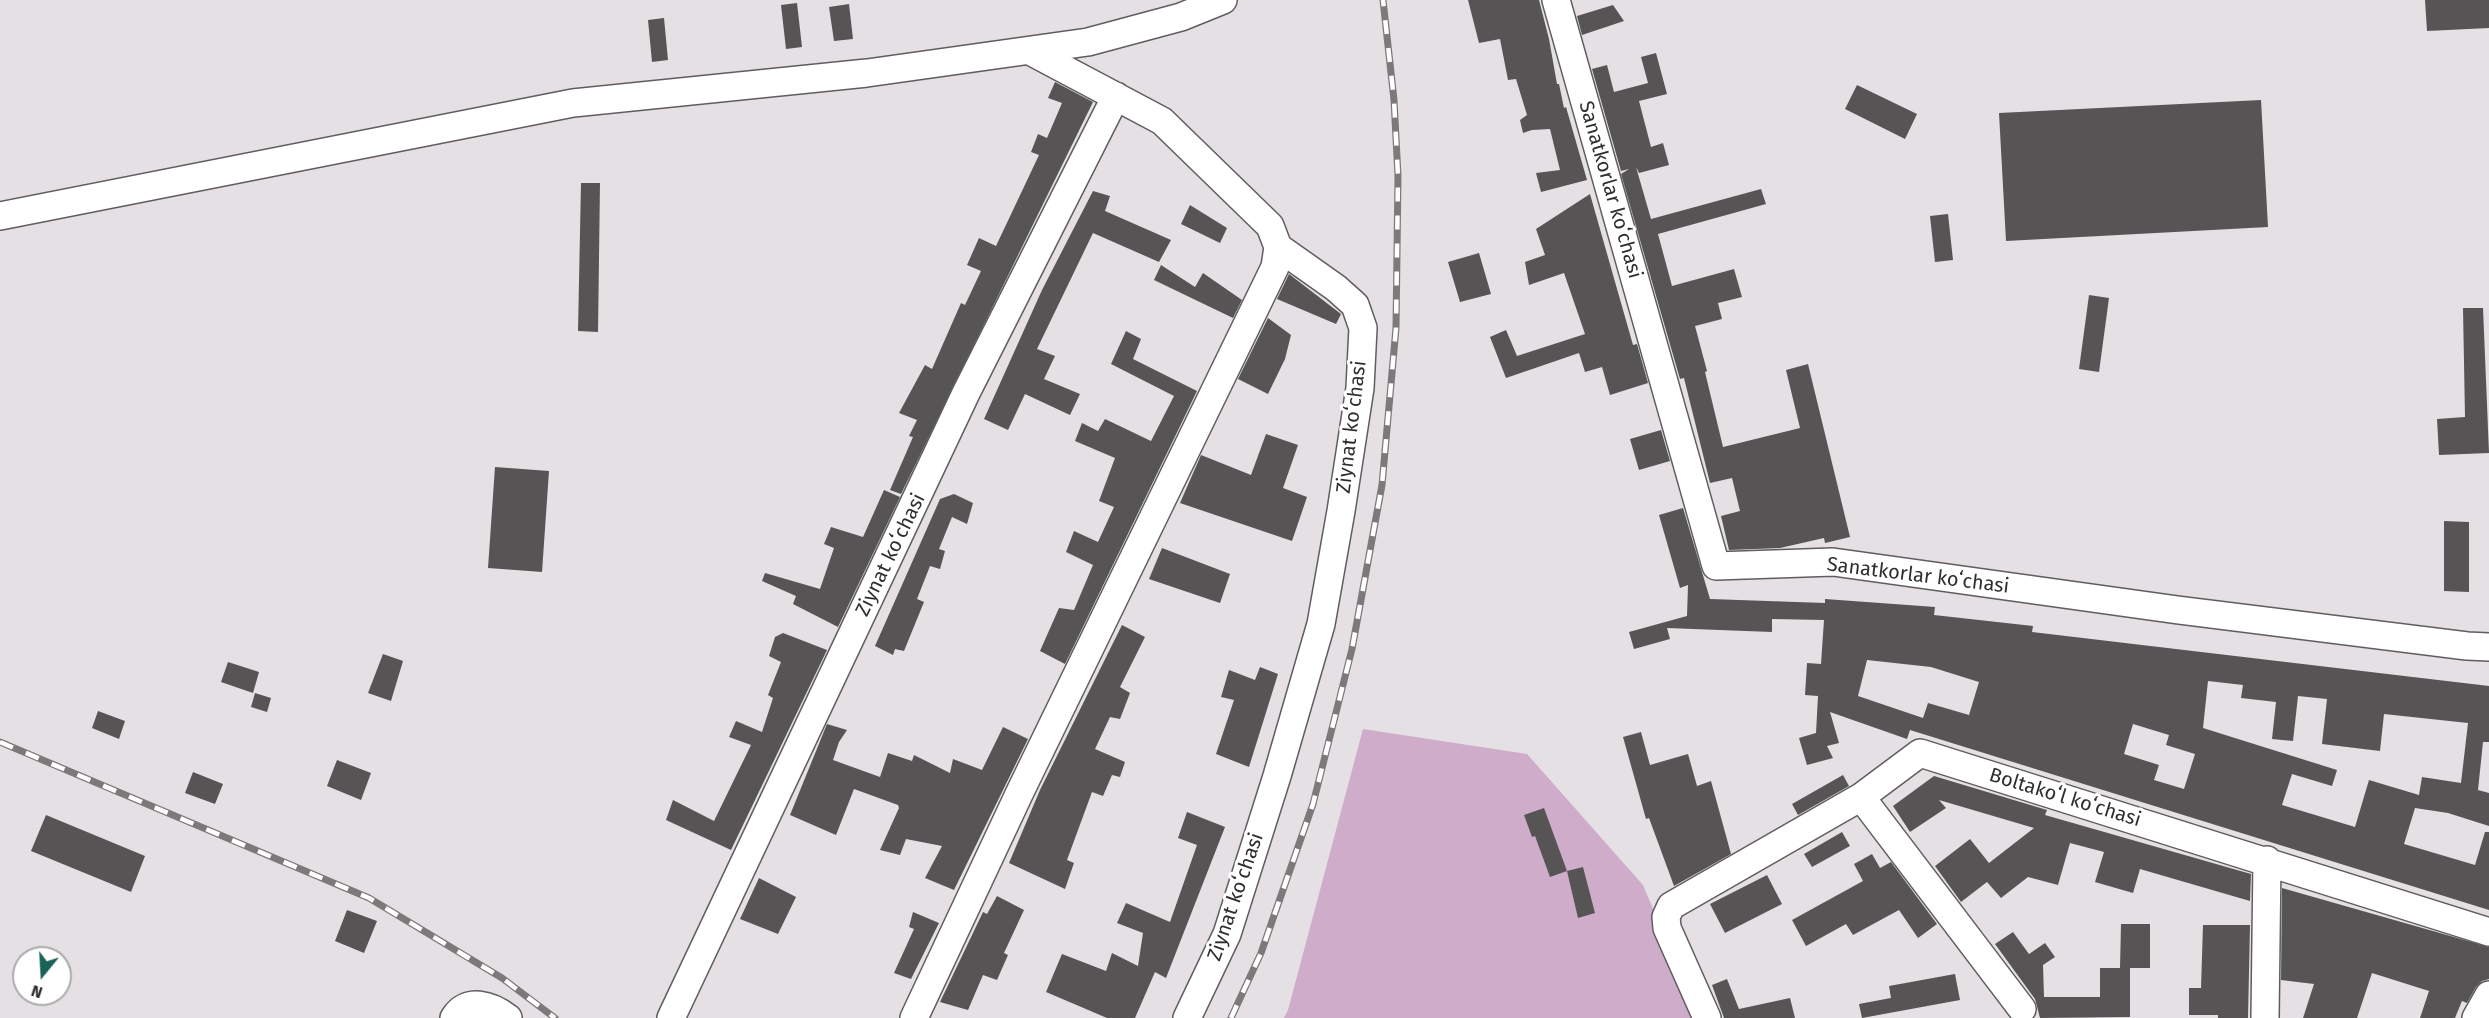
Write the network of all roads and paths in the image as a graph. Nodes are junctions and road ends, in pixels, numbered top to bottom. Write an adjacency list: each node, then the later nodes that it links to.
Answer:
1 (1223, 0): 3 (street)
2 (1556, 0): 7 (street, Sanatkorlar koʻchasi)
3 (1032, 52): 4 (street, Ziynat koʻchasi); 5 (street)
4 (1116, 96): 6 (street, Ziynat koʻchasi); 15 (street, Ziynat koʻchasi)
5 (0, 216)
6 (1278, 247): 16 (street); 17 (street, Ziynat koʻchasi)
7 (2489, 647)
8 (1861, 797): 9 (street, Boltakoʻl koʻchasi); 12 (street); 18 (street, Boltakoʻl koʻchasi)
9 (2267, 861): 10 (street, Boltakoʻl koʻchasi); 19 (street)
10 (2489, 932)
11 (2489, 995): 20 (street)
12 (2022, 1009)
13 (454, 1018): 14 (street)
14 (508, 1018)
15 (671, 1018)
16 (914, 1018)
17 (1187, 1018)
18 (1707, 1018)
19 (2265, 1018)
20 (2476, 1018)

